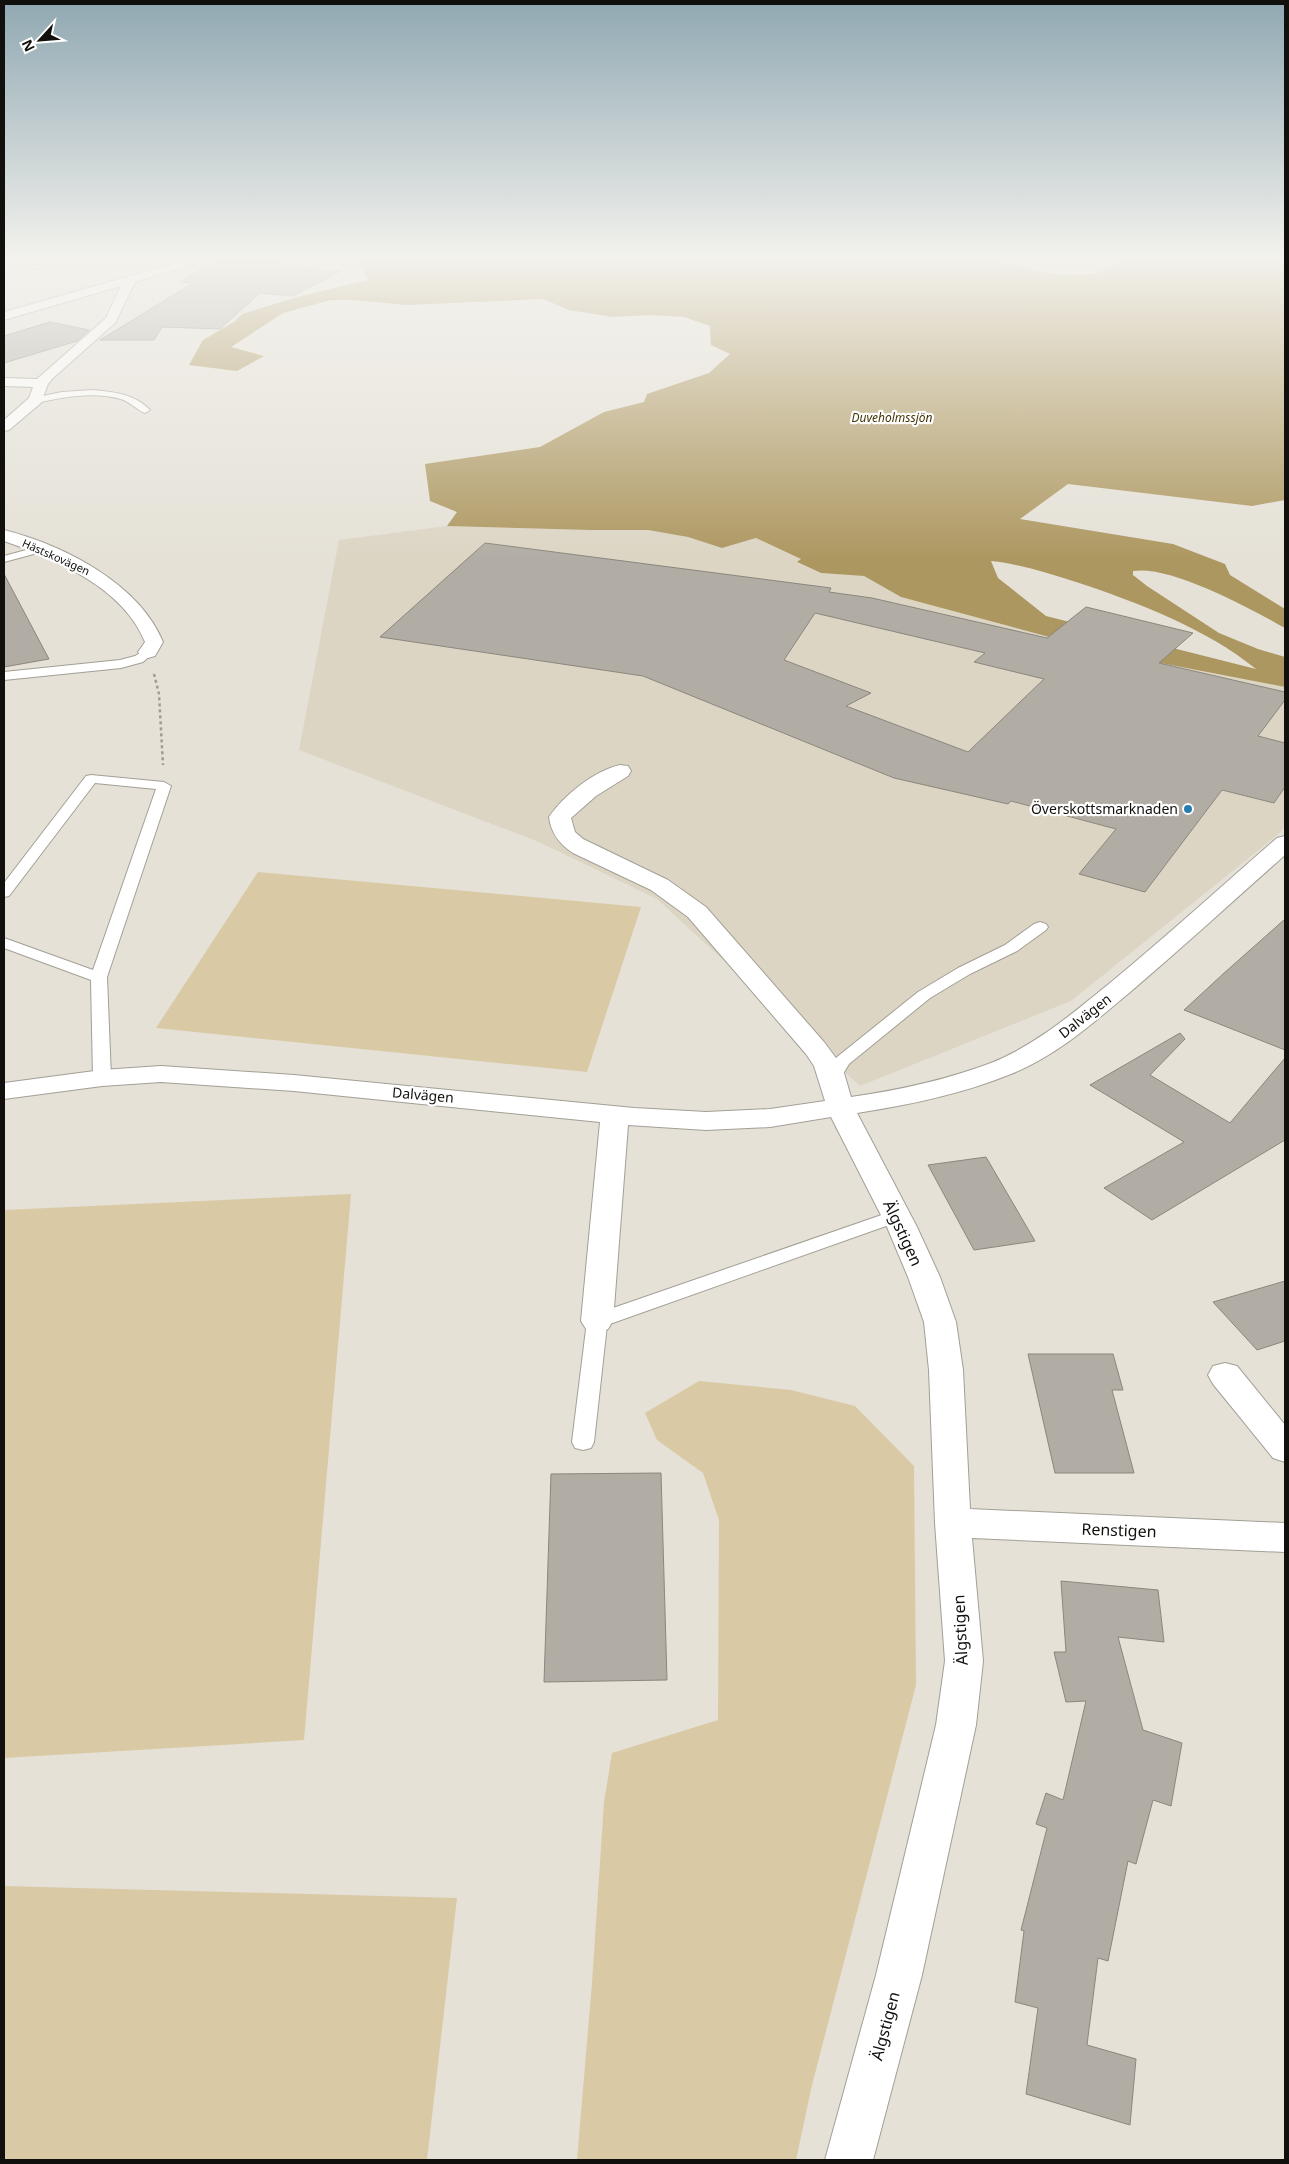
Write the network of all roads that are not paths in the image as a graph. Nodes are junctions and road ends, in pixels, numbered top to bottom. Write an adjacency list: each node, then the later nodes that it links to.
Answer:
1 (68, 359): 3 (street)
2 (4, 382): 3 (street)
3 (41, 383): 4 (street)
4 (36, 400): 5 (lane); 6 (street)
5 (145, 410)
6 (4, 427)
7 (4, 535): 8 (street, Hästskovägen)
8 (41, 549): 9 (lane); 10 (street, Hästskovägen)
9 (4, 559)
10 (148, 652): 11 (lane)
11 (4, 676)
12 (620, 771): 20 (street)
13 (1285, 843): 20 (street, Dalvägen)
14 (4, 893): 17 (lane)
15 (1040, 927): 20 (lane)
16 (4, 943): 17 (lane)
17 (99, 977): 18 (lane)
18 (102, 1078): 19 (street, Dalvägen); 21 (street, Dalvägen)
19 (4, 1090)
20 (837, 1094): 21 (street, Dalvägen); 22 (street, Älgstigen)
21 (614, 1114): 23 (street)
22 (896, 1216): 23 (lane); 27 (street, Älgstigen)
23 (597, 1321): 25 (lane)
24 (1225, 1375): 26 (street)
25 (583, 1442)
26 (1285, 1449)
27 (953, 1523): 28 (street, Renstigen); 29 (street, Älgstigen)
28 (1285, 1537)
29 (849, 2160)

